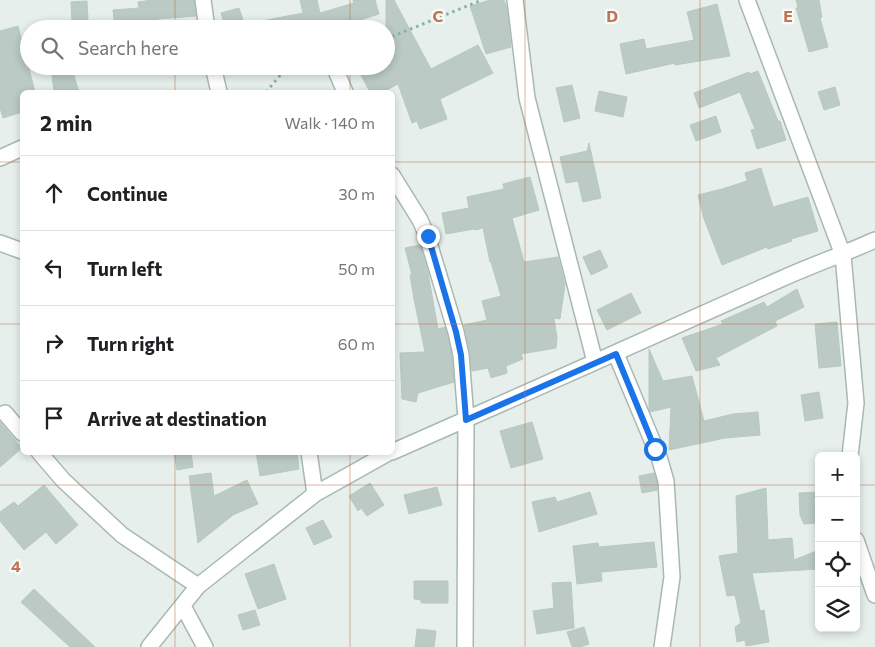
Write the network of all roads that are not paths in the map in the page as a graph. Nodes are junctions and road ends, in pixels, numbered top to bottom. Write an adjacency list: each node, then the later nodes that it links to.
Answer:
1 (203, 0): 4 (street)
2 (515, 0): 17 (street)
3 (747, 0): 15 (street)
4 (206, 20)
5 (216, 75): 7 (street)
6 (338, 75): 8 (street)
7 (219, 90)
8 (344, 90)
9 (20, 149): 10 (street)
10 (0, 158)
11 (395, 180): 20 (street)
12 (875, 240): 15 (street)
13 (0, 243): 14 (street)
14 (20, 250)
15 (843, 255): 16 (street); 23 (street)
16 (616, 354): 17 (street); 35 (street)
17 (595, 362): 20 (street)
18 (20, 411): 19 (street)
19 (2, 413): 21 (street)
20 (466, 420): 22 (street); 34 (street)
21 (20, 431)
22 (395, 451)
23 (850, 452)
24 (42, 455): 29 (street)
25 (308, 455): 27 (street)
26 (386, 455): 27 (street)
27 (315, 494): 29 (street)
28 (857, 542): 30 (street)
29 (198, 586): 31 (street)
30 (875, 595)
31 (183, 606): 32 (street); 33 (street)
32 (149, 647)
33 (205, 647)
34 (465, 647)
35 (662, 647)

